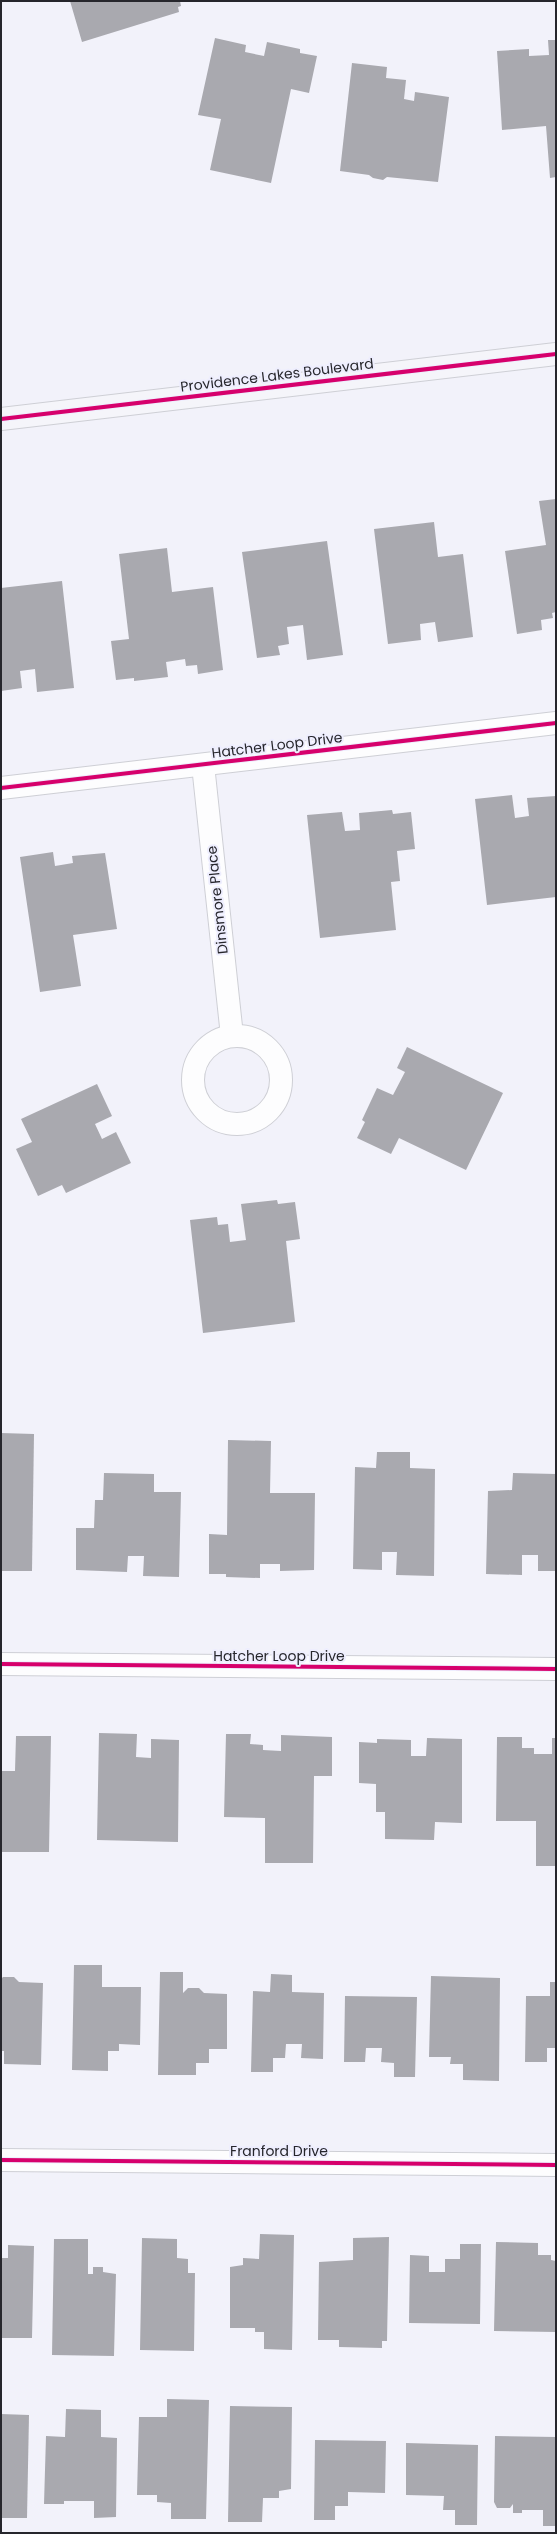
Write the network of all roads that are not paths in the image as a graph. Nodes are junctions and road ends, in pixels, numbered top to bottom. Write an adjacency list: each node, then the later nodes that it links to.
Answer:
1 (556, 354): 2 (street, Providence Lakes Boulevard)
2 (1, 419)
3 (556, 723): 4 (street, Hatcher Loop Drive)
4 (202, 765): 5 (street, Hatcher Loop Drive); 6 (street, Dinsmore Place)
5 (1, 788)
6 (232, 1036): 6 (street)
7 (1, 1664): 8 (street, Hatcher Loop Drive)
8 (556, 1669)
9 (1, 2160): 10 (street, Franford Drive)
10 (556, 2165)

